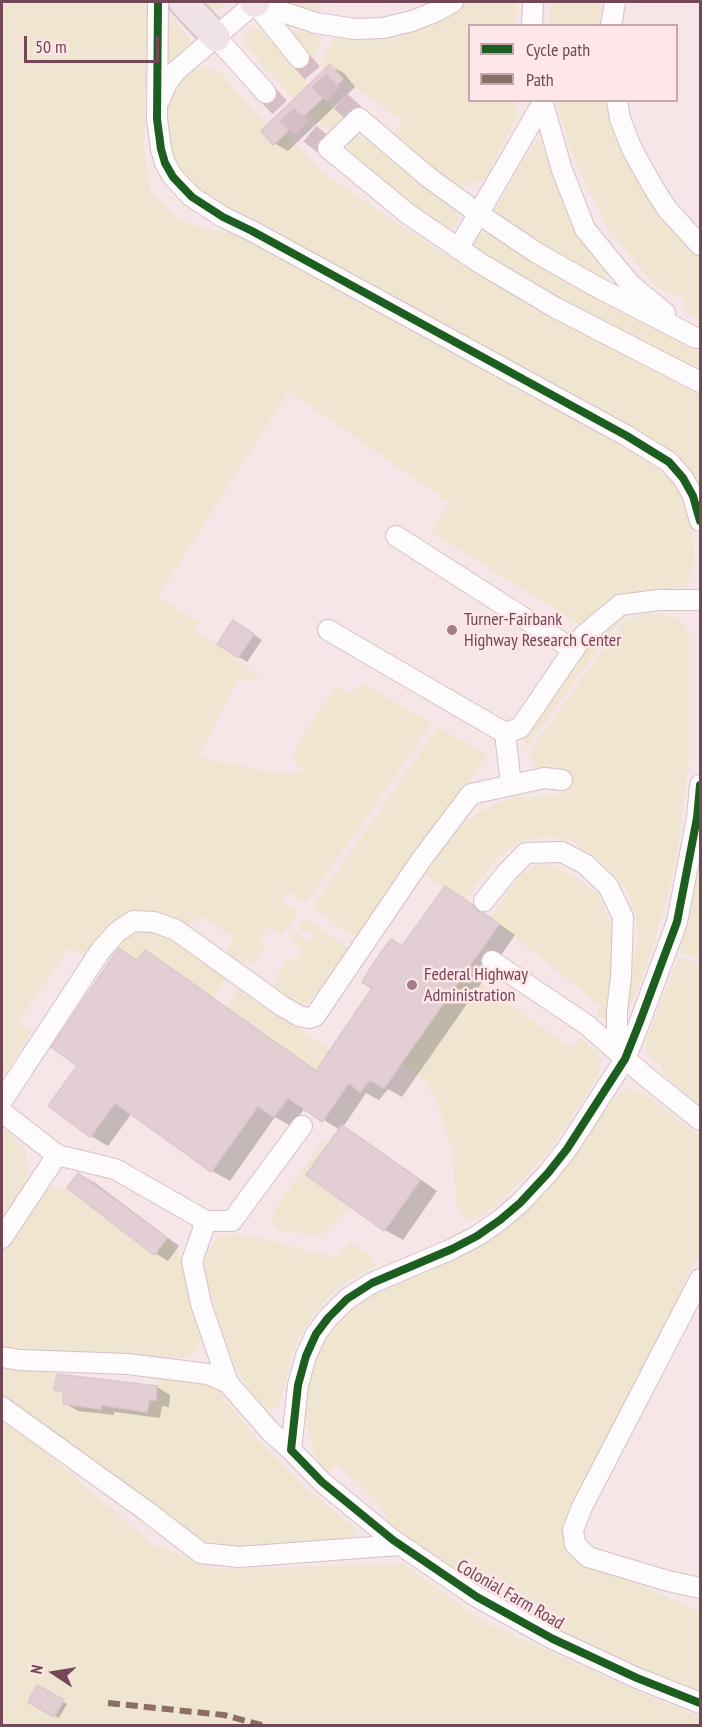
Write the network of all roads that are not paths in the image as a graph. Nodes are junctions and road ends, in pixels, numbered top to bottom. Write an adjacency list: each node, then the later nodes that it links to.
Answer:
1 (158, 2): 14 (street)
2 (183, 2): 9 (highway)
3 (255, 2): 4 (street); 9 (street); 10 (street)
4 (453, 2)
5 (533, 2): 7 (street)
6 (615, 2): 8 (street)
7 (532, 24)
8 (611, 24)
9 (216, 37): 11 (street); 14 (street)
10 (299, 58)
11 (266, 93)
12 (542, 102): 15 (street); 18 (street)
13 (617, 102): 16 (street)
14 (157, 106): 20 (street)
15 (479, 214): 17 (street); 17 (street); 18 (street)
16 (700, 245)
17 (458, 249): 19 (street)
18 (698, 339)
19 (700, 382)
20 (700, 521)
21 (396, 536): 24 (street)
22 (700, 600): 24 (street)
23 (328, 630): 25 (street)
24 (574, 650): 25 (street)
25 (505, 733): 27 (street)
26 (562, 780): 27 (street)
27 (511, 785): 32 (street)
28 (700, 785): 31 (street)
29 (484, 901): 31 (street)
30 (492, 961): 31 (street)
31 (625, 1059): 34 (street); 43 (street)
32 (2, 1101)
33 (2, 1112): 36 (street)
34 (700, 1120)
35 (302, 1126): 37 (street)
36 (57, 1155): 37 (street); 38 (street)
37 (206, 1221): 41 (street)
38 (2, 1238)
39 (700, 1279): 45 (street)
40 (2, 1357): 41 (street)
41 (228, 1383): 43 (street, Colonial Farm Road)
42 (2, 1407): 44 (street)
43 (291, 1450): 44 (street, Colonial Farm Road)
44 (400, 1545): 46 (street, Colonial Farm Road)
45 (700, 1588)
46 (700, 1703)

